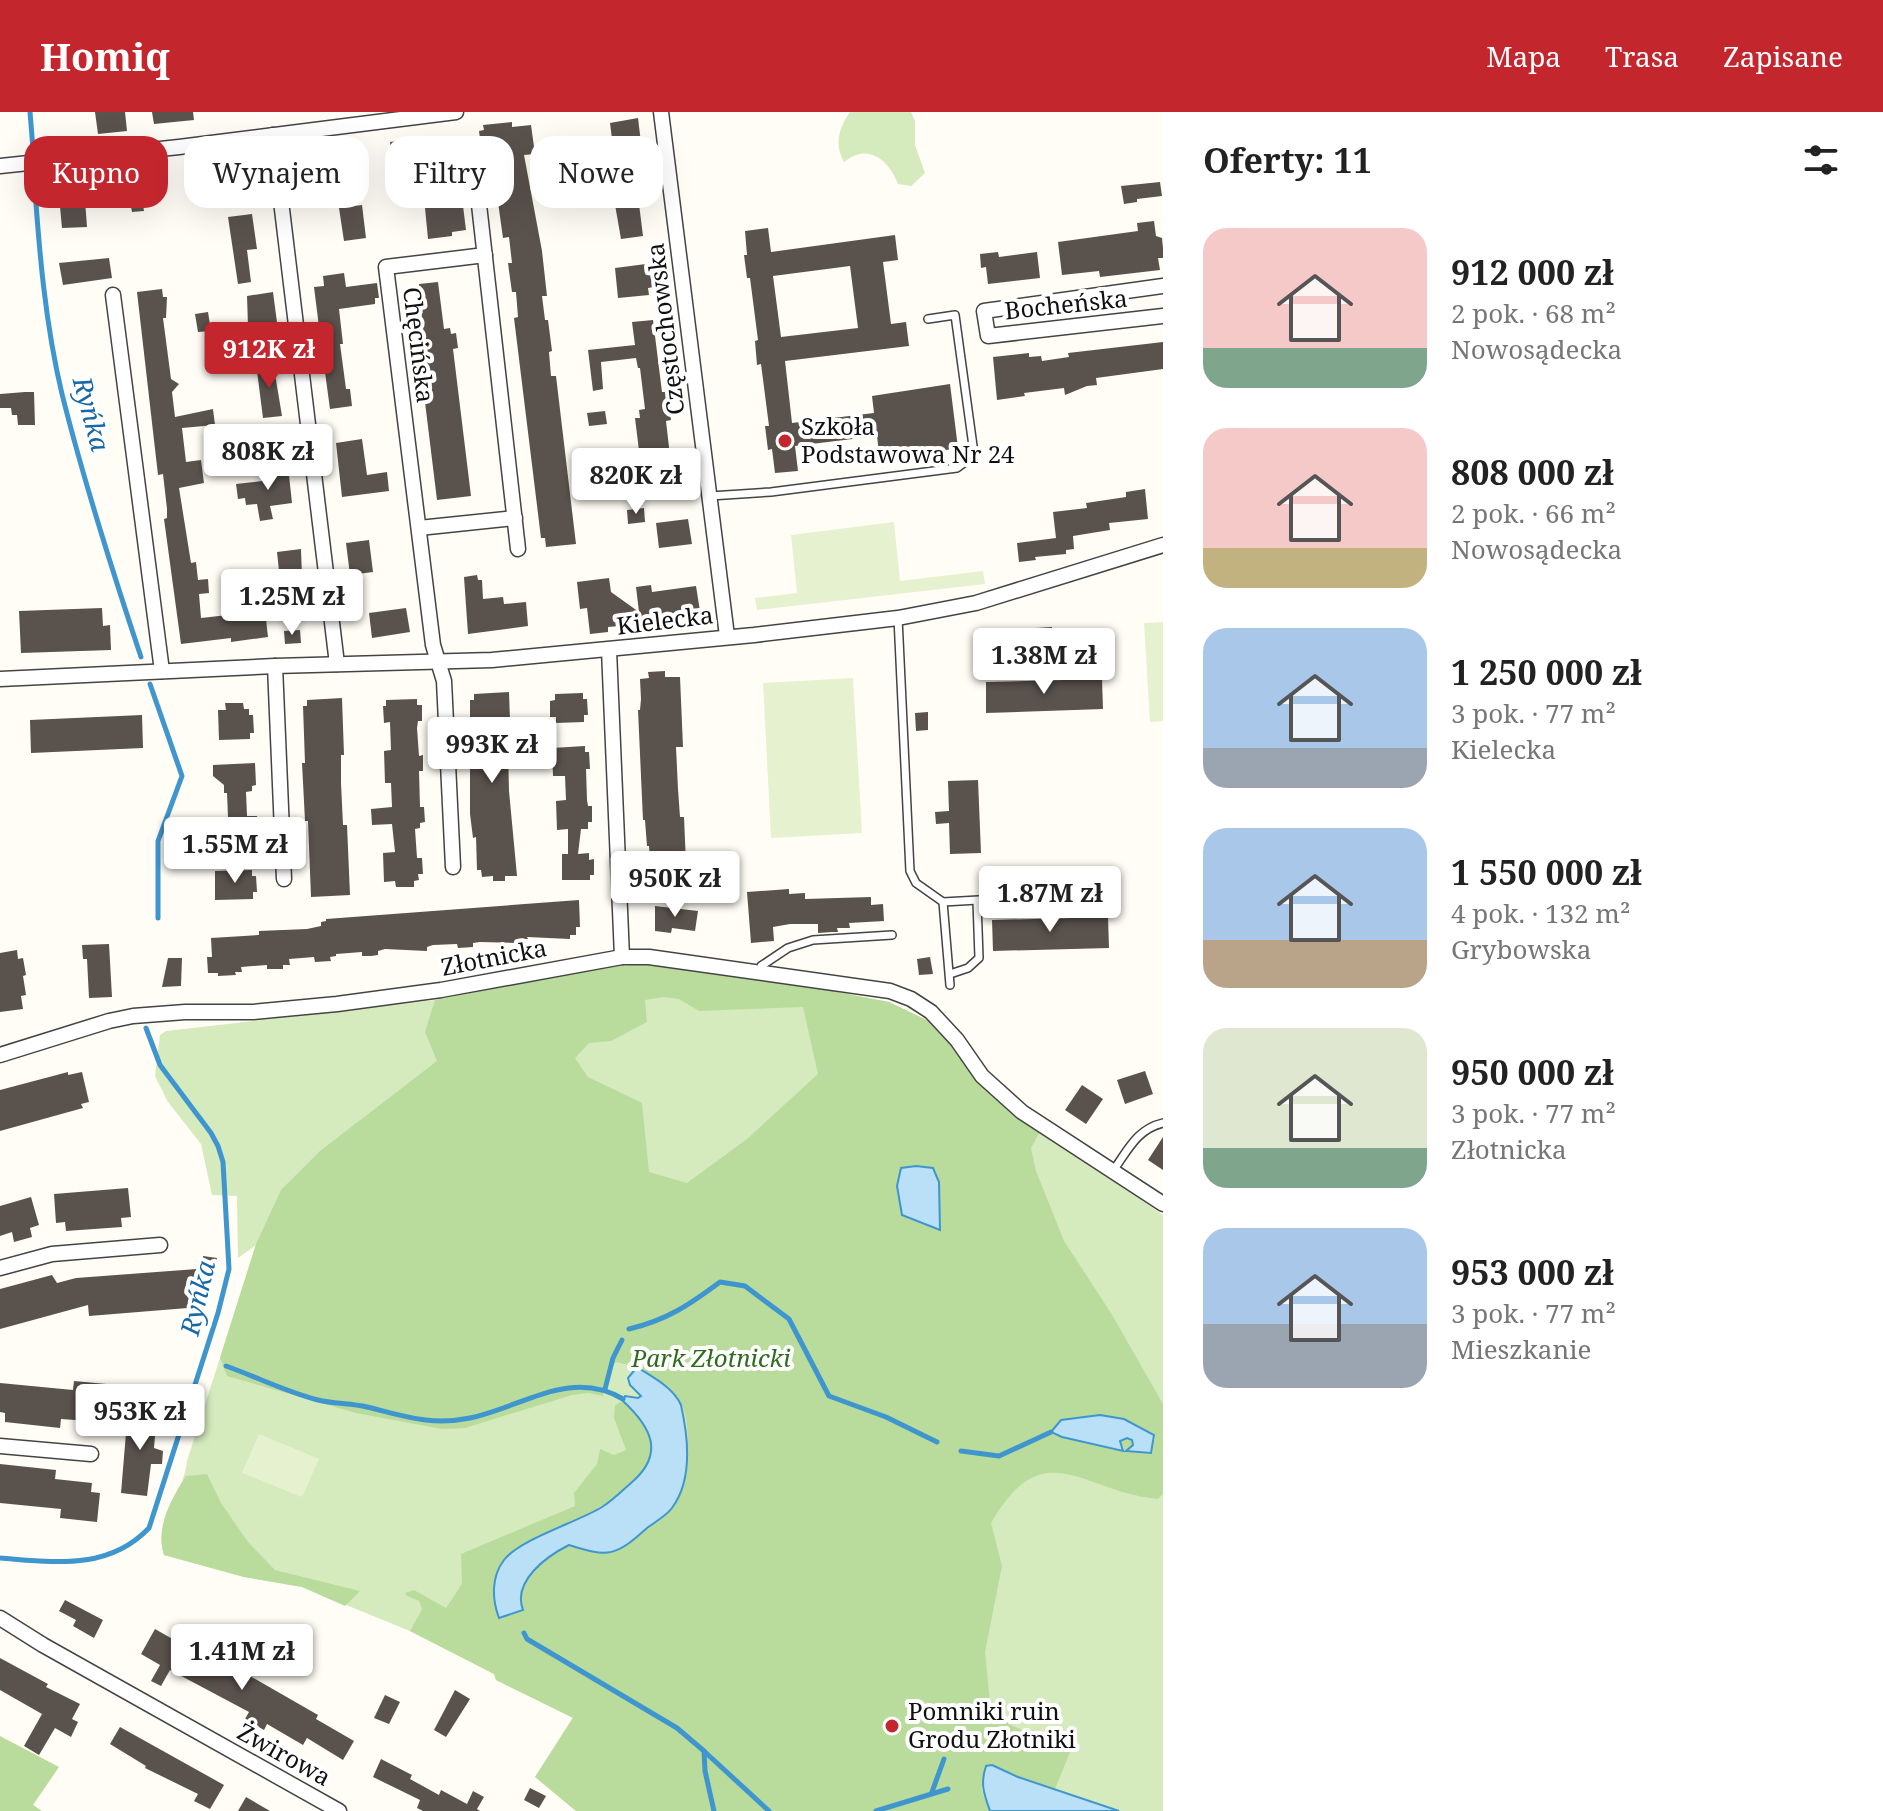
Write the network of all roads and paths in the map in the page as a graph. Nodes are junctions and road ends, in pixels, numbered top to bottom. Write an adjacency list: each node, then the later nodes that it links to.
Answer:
1 (456, 112): 3 (street)
2 (661, 112): 11 (street, Częstochowska)
3 (273, 135): 4 (street); 20 (street)
4 (0, 166)
5 (479, 208): 6 (street)
6 (485, 255): 12 (street); 13 (street, Chęcińska)
7 (1163, 286): 9 (street, Bocheńska)
8 (113, 295): 22 (street)
9 (1163, 316)
10 (928, 319): 11 (lane)
11 (710, 496): 17 (street, Częstochowska)
12 (515, 518): 13 (street); 15 (street)
13 (419, 528): 19 (street, Chęcińska)
14 (1163, 545): 16 (street, Kielecka)
15 (518, 549)
16 (898, 618): 17 (street, Kielecka); 28 (lane)
17 (727, 636): 18 (street, Kielecka)
18 (609, 650): 19 (street, Kielecka); 30 (street)
19 (440, 661): 20 (street, Kielecka); 24 (street, Chęcińska)
20 (337, 664): 21 (street, Kielecka)
21 (275, 666): 22 (street, Kielecka); 25 (street)
22 (162, 671): 23 (street, Kielecka)
23 (0, 679)
24 (453, 867)
25 (284, 879)
26 (1032, 897): 27 (lane)
27 (977, 901): 28 (lane); 32 (lane)
28 (943, 902): 32 (lane)
29 (892, 935): 31 (lane)
30 (622, 957): 31 (street, Złotnicka); 34 (street, Złotnicka)
31 (760, 972): 36 (street, Złotnicka)
32 (950, 974): 33 (lane)
33 (950, 985)
34 (0, 1055)
35 (1163, 1123): 36 (lane)
36 (1113, 1171): 37 (street, Złotnicka)
37 (1163, 1204)
38 (160, 1245): 39 (street)
39 (0, 1268)
40 (0, 1446): 41 (street)
41 (91, 1454)
42 (0, 1618): 43 (street, Żwirowa)
43 (339, 1811)

